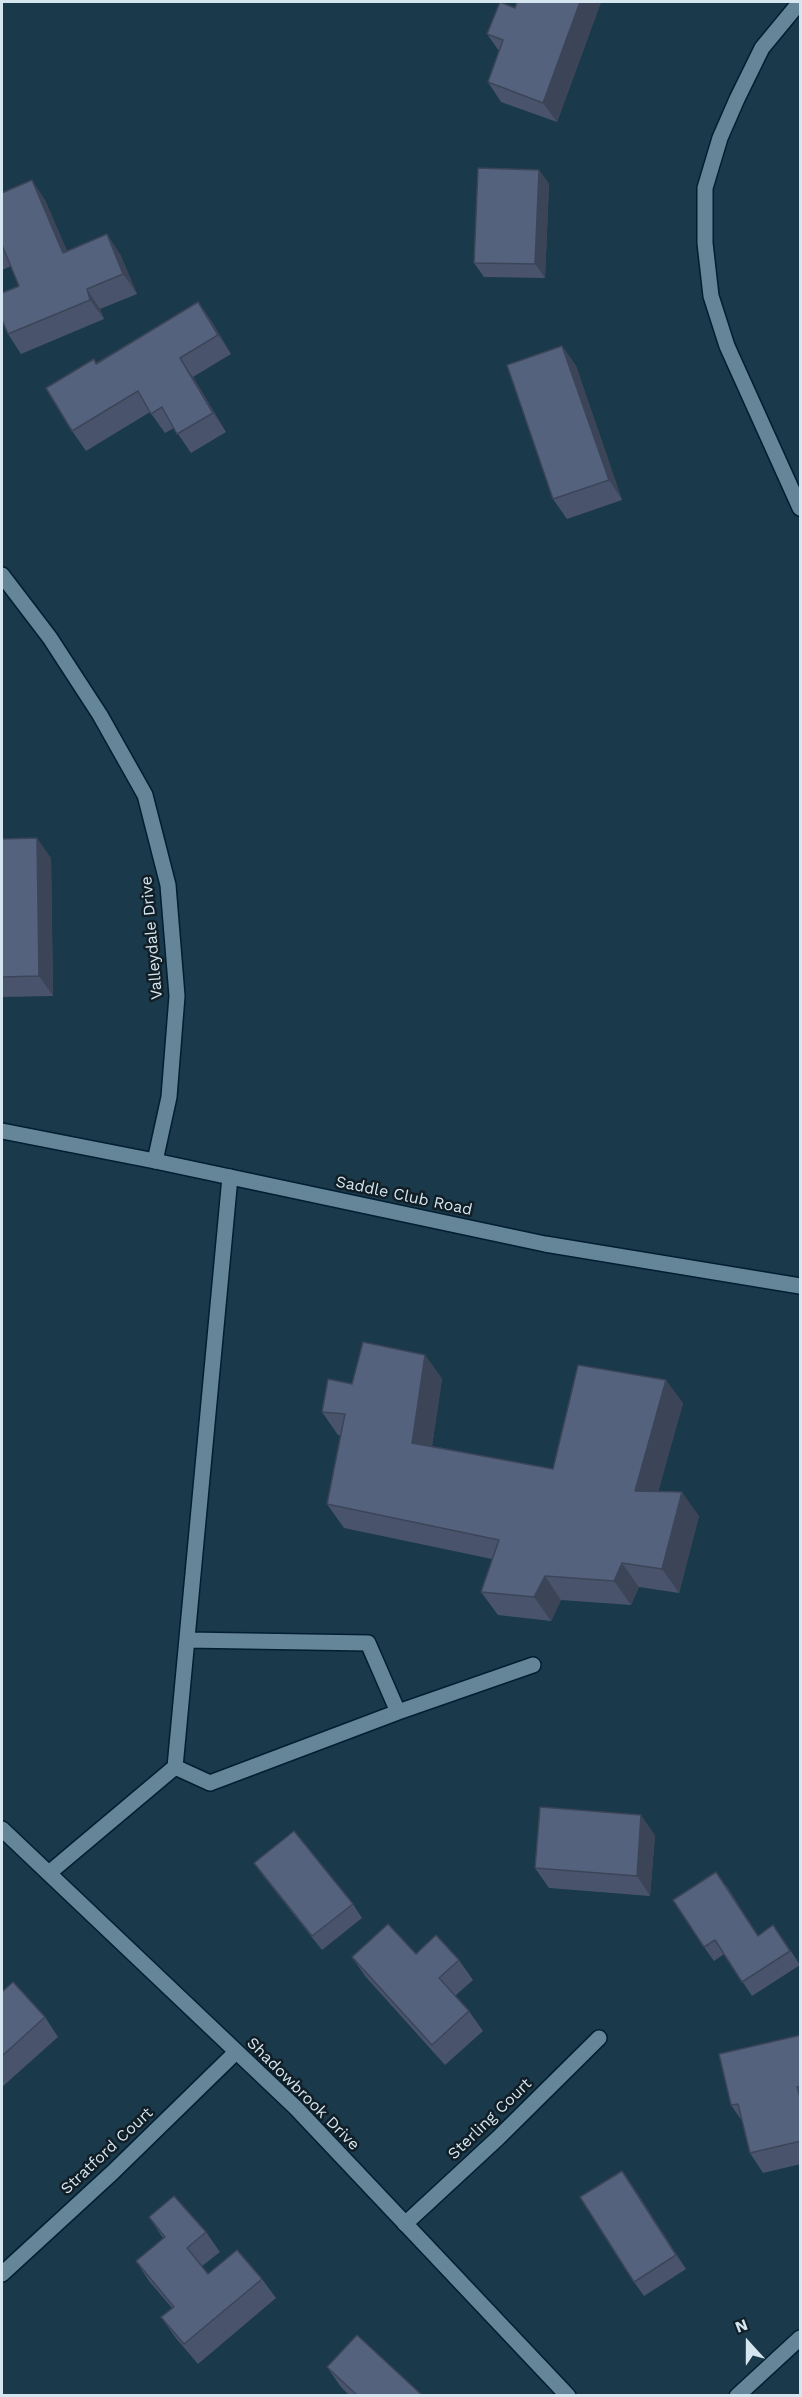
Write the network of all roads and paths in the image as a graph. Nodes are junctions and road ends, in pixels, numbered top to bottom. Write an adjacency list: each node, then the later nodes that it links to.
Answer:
1 (800, 2): 2 (street)
2 (801, 508)
3 (2, 575): 5 (street, Valleydale Drive)
4 (2, 1131): 5 (street, Saddle Club Road)
5 (155, 1161): 6 (street, Saddle Club Road)
6 (230, 1177): 7 (street, Saddle Club Road); 8 (street)
7 (801, 1286)
8 (187, 1640): 10 (street); 11 (street)
9 (533, 1665): 10 (street)
10 (398, 1712): 11 (street)
11 (176, 1767): 13 (street)
12 (2, 1829): 13 (street, Shadowbrook Drive)
13 (49, 1873): 15 (street, Shadowbrook Drive)
14 (599, 2038): 16 (street, Sterling Court)
15 (236, 2052): 16 (street, Shadowbrook Drive); 17 (street, Stratford Court)
16 (405, 2224): 19 (street, Shadowbrook Drive)
17 (2, 2274)
18 (801, 2338): 20 (street)
19 (568, 2396)
20 (737, 2396)

